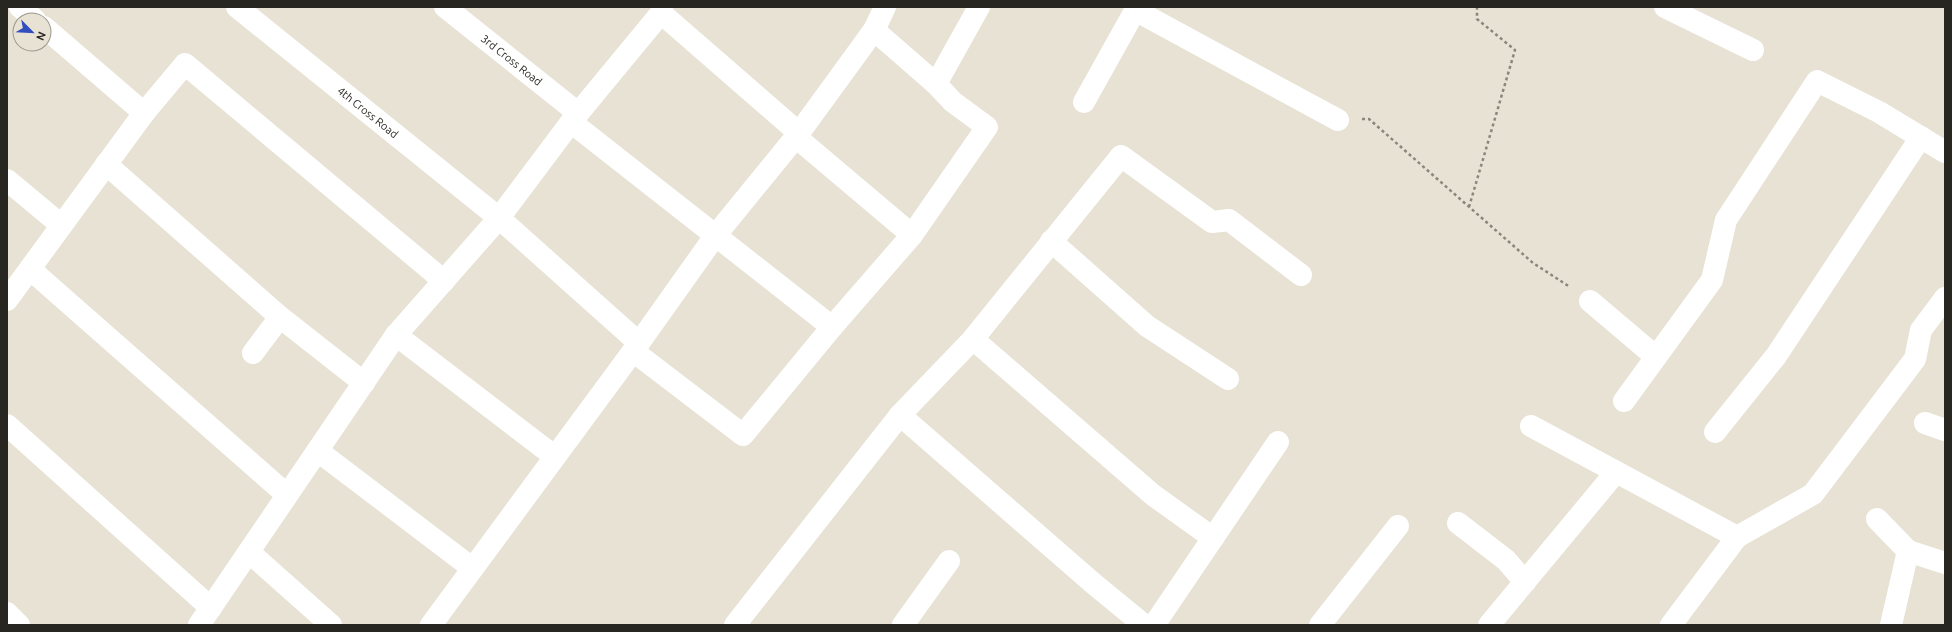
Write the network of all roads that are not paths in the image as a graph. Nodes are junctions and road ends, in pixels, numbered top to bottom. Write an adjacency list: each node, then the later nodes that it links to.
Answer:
1 (238, 7): 21 (street, 4th Cross Road)
2 (885, 7): 8 (street)
3 (979, 7): 11 (street)
4 (1665, 7): 10 (street)
5 (453, 9): 14 (street, 3rd Cross Road)
6 (1136, 9): 12 (street); 15 (street)
7 (662, 10): 14 (street); 16 (street)
8 (874, 30): 11 (street); 16 (street)
9 (52, 34): 13 (street)
10 (1753, 50)
11 (936, 84): 23 (street)
12 (1084, 102)
13 (144, 113): 19 (street); 28 (street)
14 (575, 117): 21 (street); 24 (street, 3rd Cross Road)
15 (1338, 120)
16 (798, 135): 23 (street); 24 (street)
17 (1921, 137): 18 (street); 38 (street); 45 (street)
18 (1945, 152)
19 (106, 164): 22 (street); 32 (street)
20 (7, 180): 22 (street)
21 (499, 218): 28 (street); 36 (street, 4th Cross Road)
22 (62, 225): 26 (street)
23 (912, 235): 33 (street)
24 (715, 236): 33 (street, 3rd Cross Road); 36 (street)
25 (1051, 241): 27 (street); 35 (street); 39 (street)
26 (30, 269): 30 (street); 50 (street)
27 (1300, 275)
28 (444, 281): 34 (street)
29 (1945, 298): 54 (street)
30 (7, 300)
31 (1590, 301): 38 (street)
32 (280, 317): 37 (street); 40 (street)
33 (832, 327): 36 (street, 4th Cross Road)
34 (396, 335): 40 (street); 48 (street)
35 (973, 339): 42 (street); 55 (street)
36 (636, 347): 48 (street)
37 (253, 353)
38 (1656, 357): 41 (street)
39 (1228, 379)
40 (364, 383): 47 (street)
41 (1624, 401)
42 (900, 415): 67 (street); 69 (street)
43 (7, 425): 63 (street)
44 (1531, 426): 49 (street)
45 (1714, 432)
46 (1278, 442): 55 (street)
47 (318, 451): 50 (street); 60 (street)
48 (554, 456): 60 (street)
49 (1616, 472): 54 (street); 61 (street)
50 (287, 495): 57 (street)
51 (1877, 519): 56 (street)
52 (1458, 523): 61 (street)
53 (1398, 526): 71 (street)
54 (1737, 537): 73 (street)
55 (1213, 538): 70 (street)
56 (1908, 551): 59 (street); 74 (street)
57 (249, 552): 63 (street); 65 (street)
58 (949, 561): 68 (street)
59 (1945, 564)
60 (472, 568): 66 (street)
61 (1525, 582): 72 (street)
62 (7, 613): 64 (street)
63 (205, 617)
64 (20, 625)
65 (331, 625)
66 (431, 625)
67 (735, 625)
68 (903, 625)
69 (1144, 625)
70 (1154, 625)
71 (1320, 625)
72 (1489, 625)
73 (1671, 625)
74 (1891, 625)

